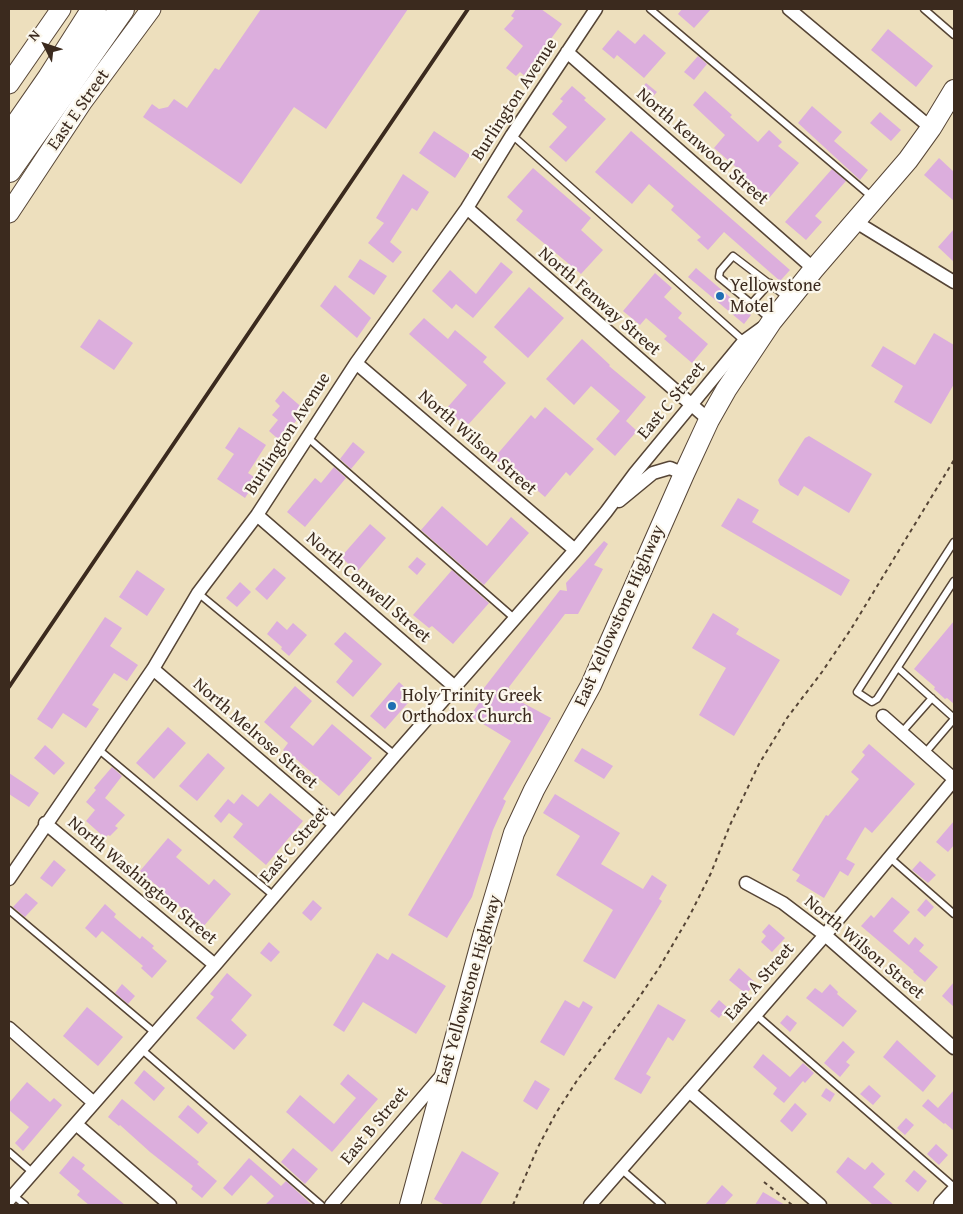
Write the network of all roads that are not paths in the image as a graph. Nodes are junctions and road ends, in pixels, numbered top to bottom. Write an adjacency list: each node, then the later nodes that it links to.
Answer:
1 (61, 9): 12 (main road)
2 (94, 9): 11 (highway)
3 (122, 9): 18 (highway)
4 (150, 9): 21 (main road, East E Street)
5 (596, 9): 10 (street, Burlington Avenue)
6 (650, 9): 19 (lane)
7 (789, 9): 15 (street)
8 (924, 9): 9 (lane)
9 (954, 35)
10 (567, 52): 16 (street, Burlington Avenue); 23 (street, North Kenwood Street)
11 (50, 78): 14 (highway); 17 (highway)
12 (9, 84)
13 (954, 90): 15 (main road, East Yellowstone Highway)
14 (9, 127)
15 (931, 128): 19 (main road, East Yellowstone Highway)
16 (512, 135): 20 (street, Burlington Avenue); 29 (lane)
17 (9, 137)
18 (9, 170)
19 (875, 200): 22 (main road, East Yellowstone Highway)
20 (467, 208): 30 (street, Burlington Avenue); 31 (street, North Fenway Street)
21 (9, 212)
22 (856, 222): 23 (main road, East Yellowstone Highway); 24 (street)
23 (814, 268): 26 (main road, East Yellowstone Highway)
24 (954, 282)
25 (770, 283): 26 (lane); 27 (lane); 27 (lane)
26 (790, 299): 28 (main road, East Yellowstone Highway)
27 (751, 304): 28 (lane)
28 (772, 321): 29 (street, East C Street); 32 (main road, East Yellowstone Highway)
29 (744, 341): 31 (street, East C Street)
30 (356, 363): 33 (street, Burlington Avenue); 38 (street, North Wilson Street)
31 (692, 406): 32 (street, North Fenway Street); 35 (street, East C Street)
32 (709, 420): 34 (main road, East Yellowstone Highway)
33 (307, 436): 36 (street, Burlington Avenue); 41 (lane)
34 (684, 474): 35 (street, East C Street); 68 (main road, East Yellowstone Highway)
35 (606, 512): 38 (street, East C Street)
36 (257, 514): 40 (street, Burlington Avenue); 44 (street, North Conwell Street)
37 (954, 542): 42 (lane)
38 (575, 550): 41 (street, East C Street)
39 (954, 581): 42 (lane)
40 (198, 593): 43 (street, Burlington Avenue); 51 (lane)
41 (514, 618): 44 (street, East C Street)
42 (898, 668): 45 (lane)
43 (153, 669): 49 (street, Burlington Avenue); 54 (street, North Melrose Street)
44 (456, 688): 51 (street, East C Street)
45 (932, 698): 47 (lane); 48 (lane)
46 (883, 716): 48 (street)
47 (954, 719): 50 (lane)
48 (902, 732): 50 (street)
49 (97, 748): 53 (street, Burlington Avenue); 58 (lane)
50 (926, 753): 52 (street)
51 (395, 755): 54 (street, East C Street)
52 (954, 779): 55 (street, East A Street)
53 (45, 823): 56 (street, Burlington Avenue); 62 (street, North Washington Street)
54 (335, 825): 58 (street, East C Street)
55 (889, 857): 60 (lane); 61 (street, East A Street)
56 (9, 879)
57 (746, 883): 61 (street, North Wilson Street)
58 (274, 896): 62 (street, East C Street)
59 (9, 910): 65 (lane)
60 (954, 914)
61 (825, 934): 63 (street, East A Street); 66 (street, North Wilson Street)
62 (215, 965): 65 (street, East C Street)
63 (755, 1014): 69 (street, East A Street); 75 (lane)
64 (9, 1028): 70 (street)
65 (155, 1033): 67 (street, East C Street)
66 (954, 1048)
67 (141, 1049): 70 (street, East C Street); 79 (lane)
68 (446, 1069): 80 (street, East B Street); 81 (main road, East Yellowstone Highway)
69 (689, 1091): 73 (street, East A Street); 84 (street)
70 (94, 1103): 71 (street, East C Street)
71 (76, 1124): 74 (street, East C Street); 78 (street)
72 (9, 1152): 74 (lane)
73 (621, 1169): 82 (street, East A Street); 83 (lane)
74 (32, 1172): 76 (street, East C Street)
75 (952, 1195)
76 (11, 1198): 77 (lane)
77 (25, 1205)
78 (170, 1205)
79 (321, 1205)
80 (331, 1205)
81 (410, 1205)
82 (590, 1205)
83 (662, 1205)
84 (820, 1205)

